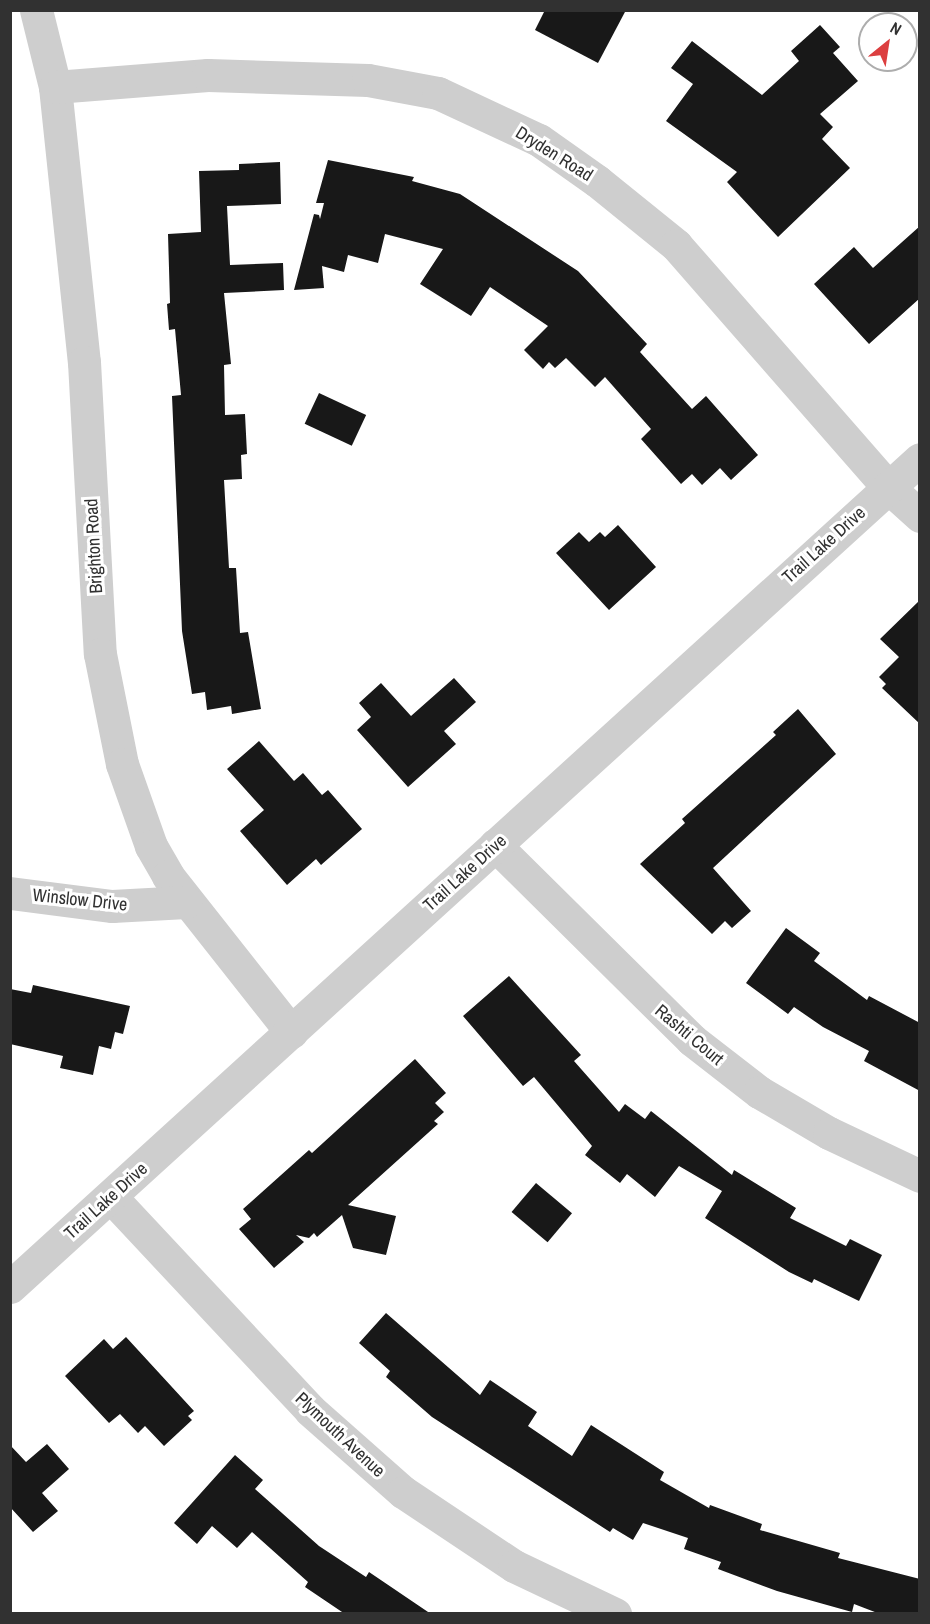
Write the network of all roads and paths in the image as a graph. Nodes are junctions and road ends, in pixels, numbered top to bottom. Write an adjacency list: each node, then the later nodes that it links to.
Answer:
1 (36, 10): 2 (street, Brighton Road)
2 (55, 87): 4 (street, Dryden Road); 8 (street, Brighton Road)
3 (920, 459): 4 (street, Trail Lake Drive)
4 (888, 487): 5 (street, Dryden Road); 6 (street, Trail Lake Drive)
5 (920, 516)
6 (495, 845): 9 (street, Trail Lake Drive); 10 (street, Rashti Court)
7 (10, 893): 8 (street, Winslow Drive)
8 (186, 902): 9 (street, Brighton Road)
9 (291, 1032): 11 (street, Trail Lake Drive)
10 (920, 1176)
11 (111, 1197): 12 (street, Trail Lake Drive); 13 (street, Plymouth Avenue)
12 (10, 1287)
13 (615, 1614)

